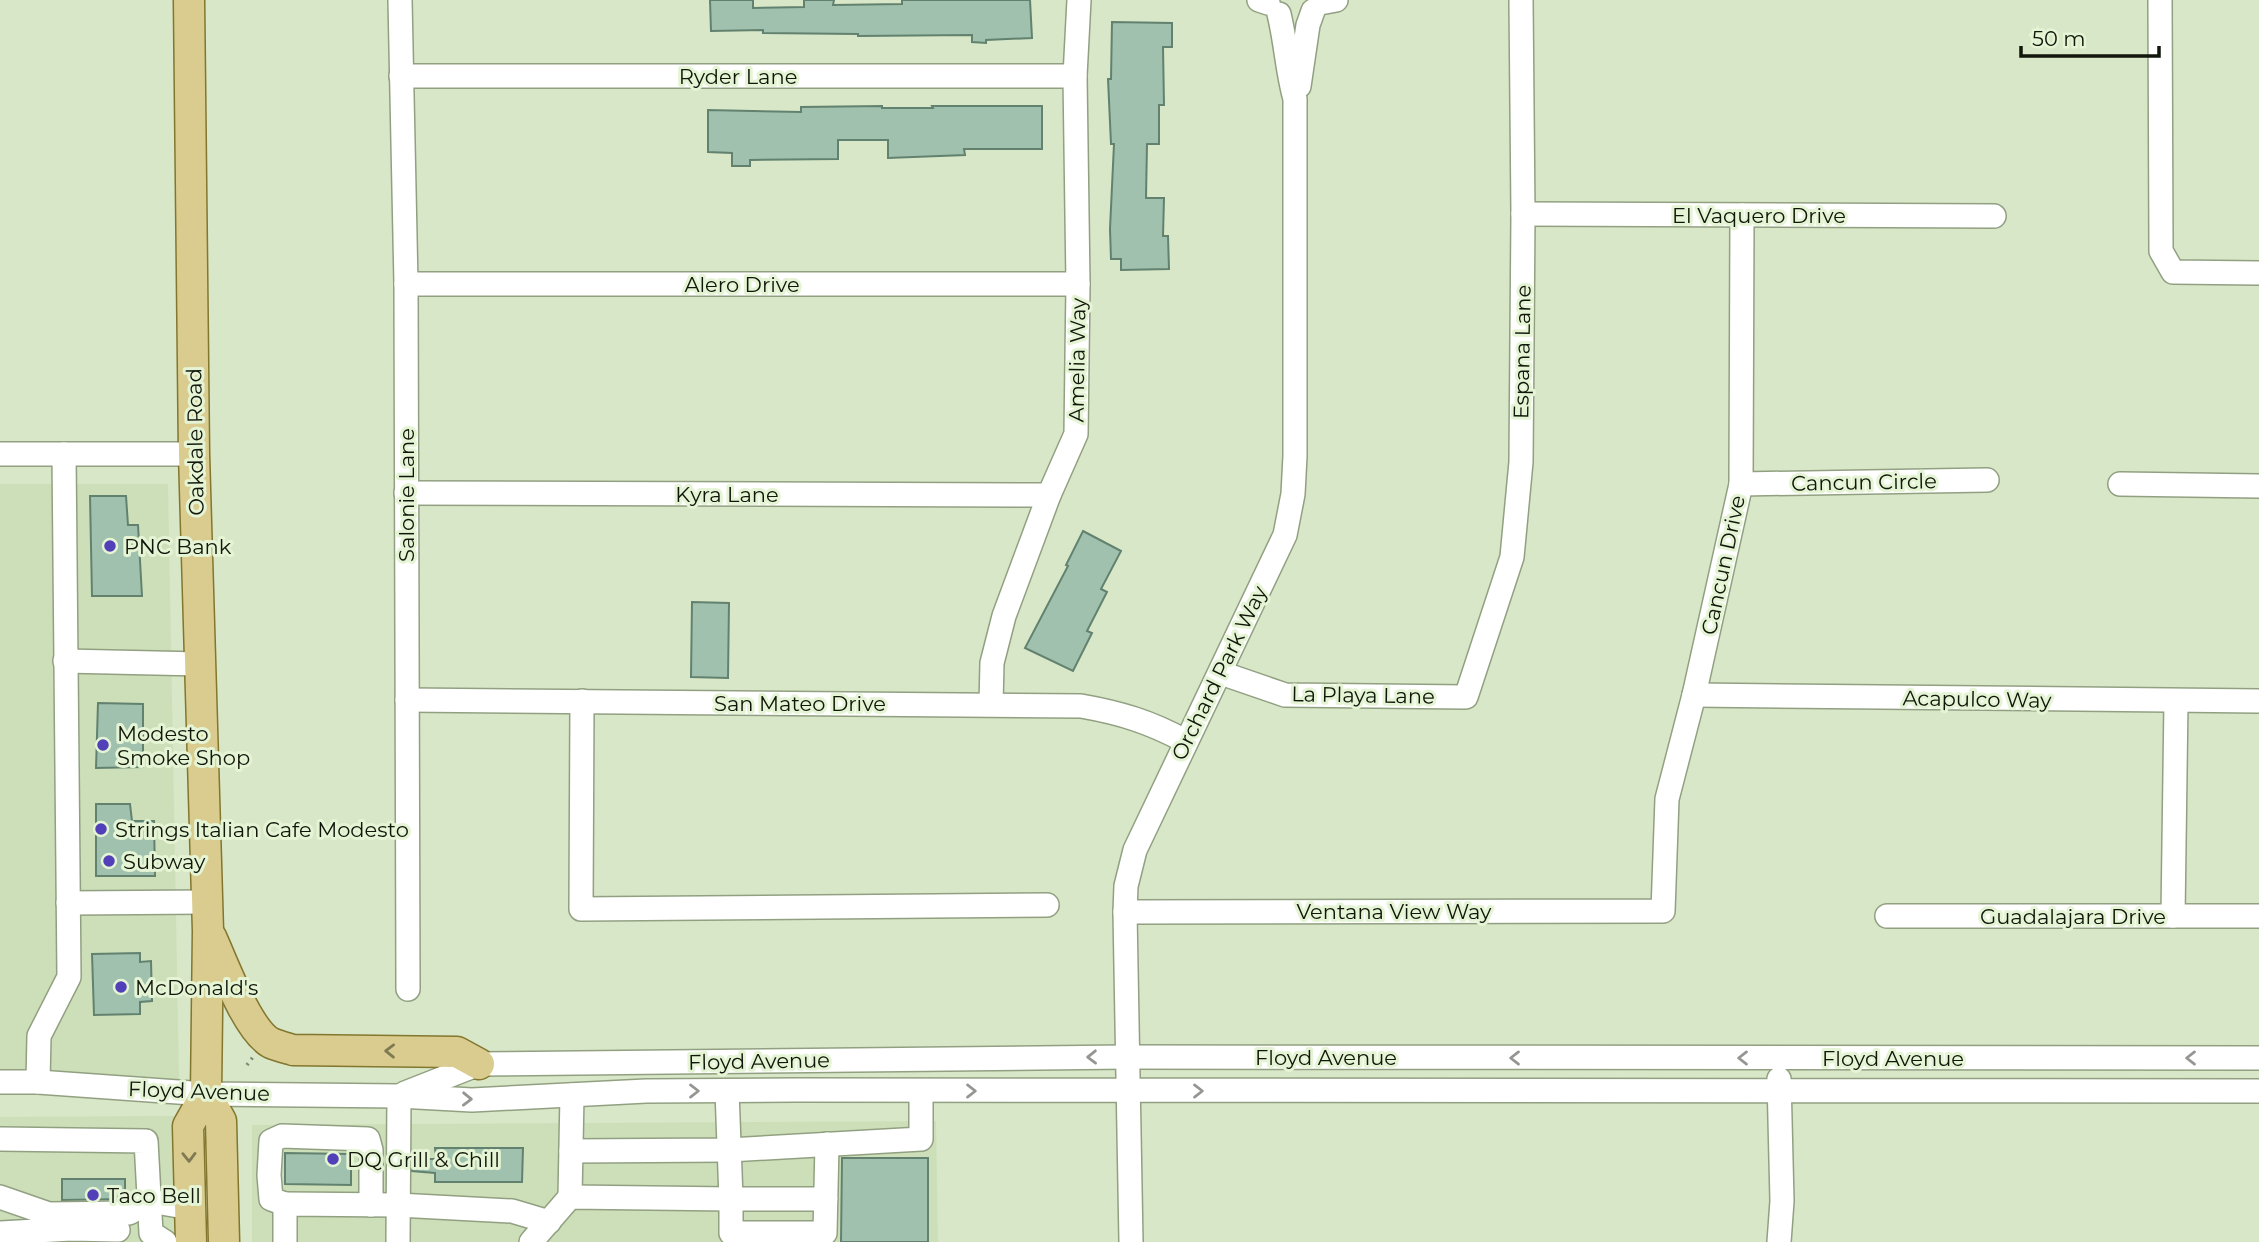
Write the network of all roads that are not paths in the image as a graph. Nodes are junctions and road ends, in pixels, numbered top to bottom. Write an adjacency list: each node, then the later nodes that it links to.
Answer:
1 (189, 0): 19 (main road, Oakdale Road)
2 (400, 0): 8 (street, Salonie Lane)
3 (1079, 0): 9 (street, Amelia Way)
4 (1521, 0): 11 (street, Espana Lane)
5 (2160, 0): 14 (street)
6 (1268, 4): 7 (street); 10 (street, Orchard Park Way)
7 (1322, 4): 10 (street, Orchard Park Way)
8 (401, 76): 9 (street, Ryder Lane); 15 (street, Salonie Lane)
9 (1075, 76): 16 (street, Amelia Way)
10 (1295, 99): 28 (street, Orchard Park Way)
11 (1523, 214): 12 (street, El Vaquero Drive); 30 (street, Espana Lane)
12 (1742, 215): 13 (street, El Vaquero Drive); 21 (street, Cancun Drive)
13 (1994, 216)
14 (2259, 273)
15 (407, 284): 16 (street, Alero Drive); 24 (street, Salonie Lane)
16 (1078, 284): 25 (street, Amelia Way)
17 (0, 454): 18 (street)
18 (64, 454): 19 (street); 26 (street)
19 (194, 454): 27 (main road, Oakdale Road)
20 (1987, 480): 21 (street, Cancun Circle)
21 (1741, 484): 29 (street, Cancun Drive)
22 (2120, 484): 23 (street)
23 (2259, 486)
24 (406, 493): 25 (street, Kyra Lane); 31 (street, Salonie Lane)
25 (1049, 495): 35 (street, Amelia Way)
26 (65, 661): 27 (street); 37 (street)
27 (200, 664): 41 (main road, Oakdale Road)
28 (1221, 673): 30 (street, La Playa Lane); 36 (street, Orchard Park Way)
29 (1694, 695): 34 (street, Acapulco Way); 39 (street, Cancun Drive)
30 (1466, 697)
31 (407, 700): 32 (street, San Mateo Drive); 45 (street, Salonie Lane)
32 (582, 701): 35 (street, San Mateo Drive); 38 (street)
33 (2259, 701): 34 (street, Acapulco Way)
34 (2176, 702): 43 (street)
35 (991, 704): 36 (street, San Mateo Drive)
36 (1185, 741): 40 (street, Orchard Park Way)
37 (68, 903): 41 (street); 51 (street)
38 (1047, 905)
39 (1663, 911): 40 (street, Ventana View Way)
40 (1125, 912): 46 (street, Orchard Park Way)
41 (208, 916): 49 (main road, one-way to 41); 57 (main road, Oakdale Road)
42 (1887, 916): 43 (street, Guadalajara Drive)
43 (2173, 916): 44 (street, Guadalajara Drive)
44 (2259, 916)
45 (408, 989)
46 (1127, 1057): 47 (street, Floyd Avenue, one-way to 46); 49 (street, Floyd Avenue, one-way to 49); 54 (street, Orchard Park Way)
47 (1779, 1058): 48 (street, Floyd Avenue, one-way to 47); 55 (street)
48 (2259, 1058)
49 (480, 1064): 59 (street, Floyd Avenue)
50 (0, 1082): 51 (street, Floyd Avenue)
51 (38, 1082): 57 (street, Floyd Avenue)
52 (727, 1091): 53 (street, Floyd Avenue); 58 (street, Floyd Avenue, one-way to 52); 62 (street)
53 (921, 1091): 54 (street, Floyd Avenue, one-way to 54); 61 (street)
54 (1128, 1091): 55 (street, Floyd Avenue, one-way to 55); 85 (street, Orchard Park Way)
55 (1779, 1091): 56 (street, Floyd Avenue); 86 (street)
56 (2259, 1091)
57 (206, 1094): 59 (street, Floyd Avenue); 73 (main road, Oakdale Road, one-way to 73); 81 (main road, Oakdale Road)
58 (572, 1095): 59 (street, Floyd Avenue, one-way to 58); 63 (street)
59 (399, 1096): 72 (street)
60 (0, 1139): 68 (street)
61 (827, 1144): 62 (street); 67 (street)
62 (729, 1150): 63 (street); 66 (street)
63 (571, 1151): 65 (street)
64 (0, 1196): 68 (street)
65 (570, 1197): 66 (street); 74 (street)
66 (732, 1199): 67 (street); 78 (street)
67 (826, 1199): 78 (street)
68 (150, 1201): 73 (street); 76 (street)
69 (285, 1204): 71 (street); 71 (street); 82 (street)
70 (0, 1205): 75 (street)
71 (371, 1205): 72 (street)
72 (398, 1205): 74 (street); 83 (street)
73 (190, 1208): 80 (main road, Oakdale Road)
74 (549, 1222): 84 (street)
75 (1, 1233): 77 (street); 79 (street)
76 (142, 1236): 77 (street)
77 (27, 1237)
78 (825, 1238)
79 (1, 1242)
80 (191, 1242)
81 (224, 1242)
82 (285, 1242)
83 (398, 1242)
84 (531, 1242)
85 (1131, 1242)
86 (1779, 1242)

